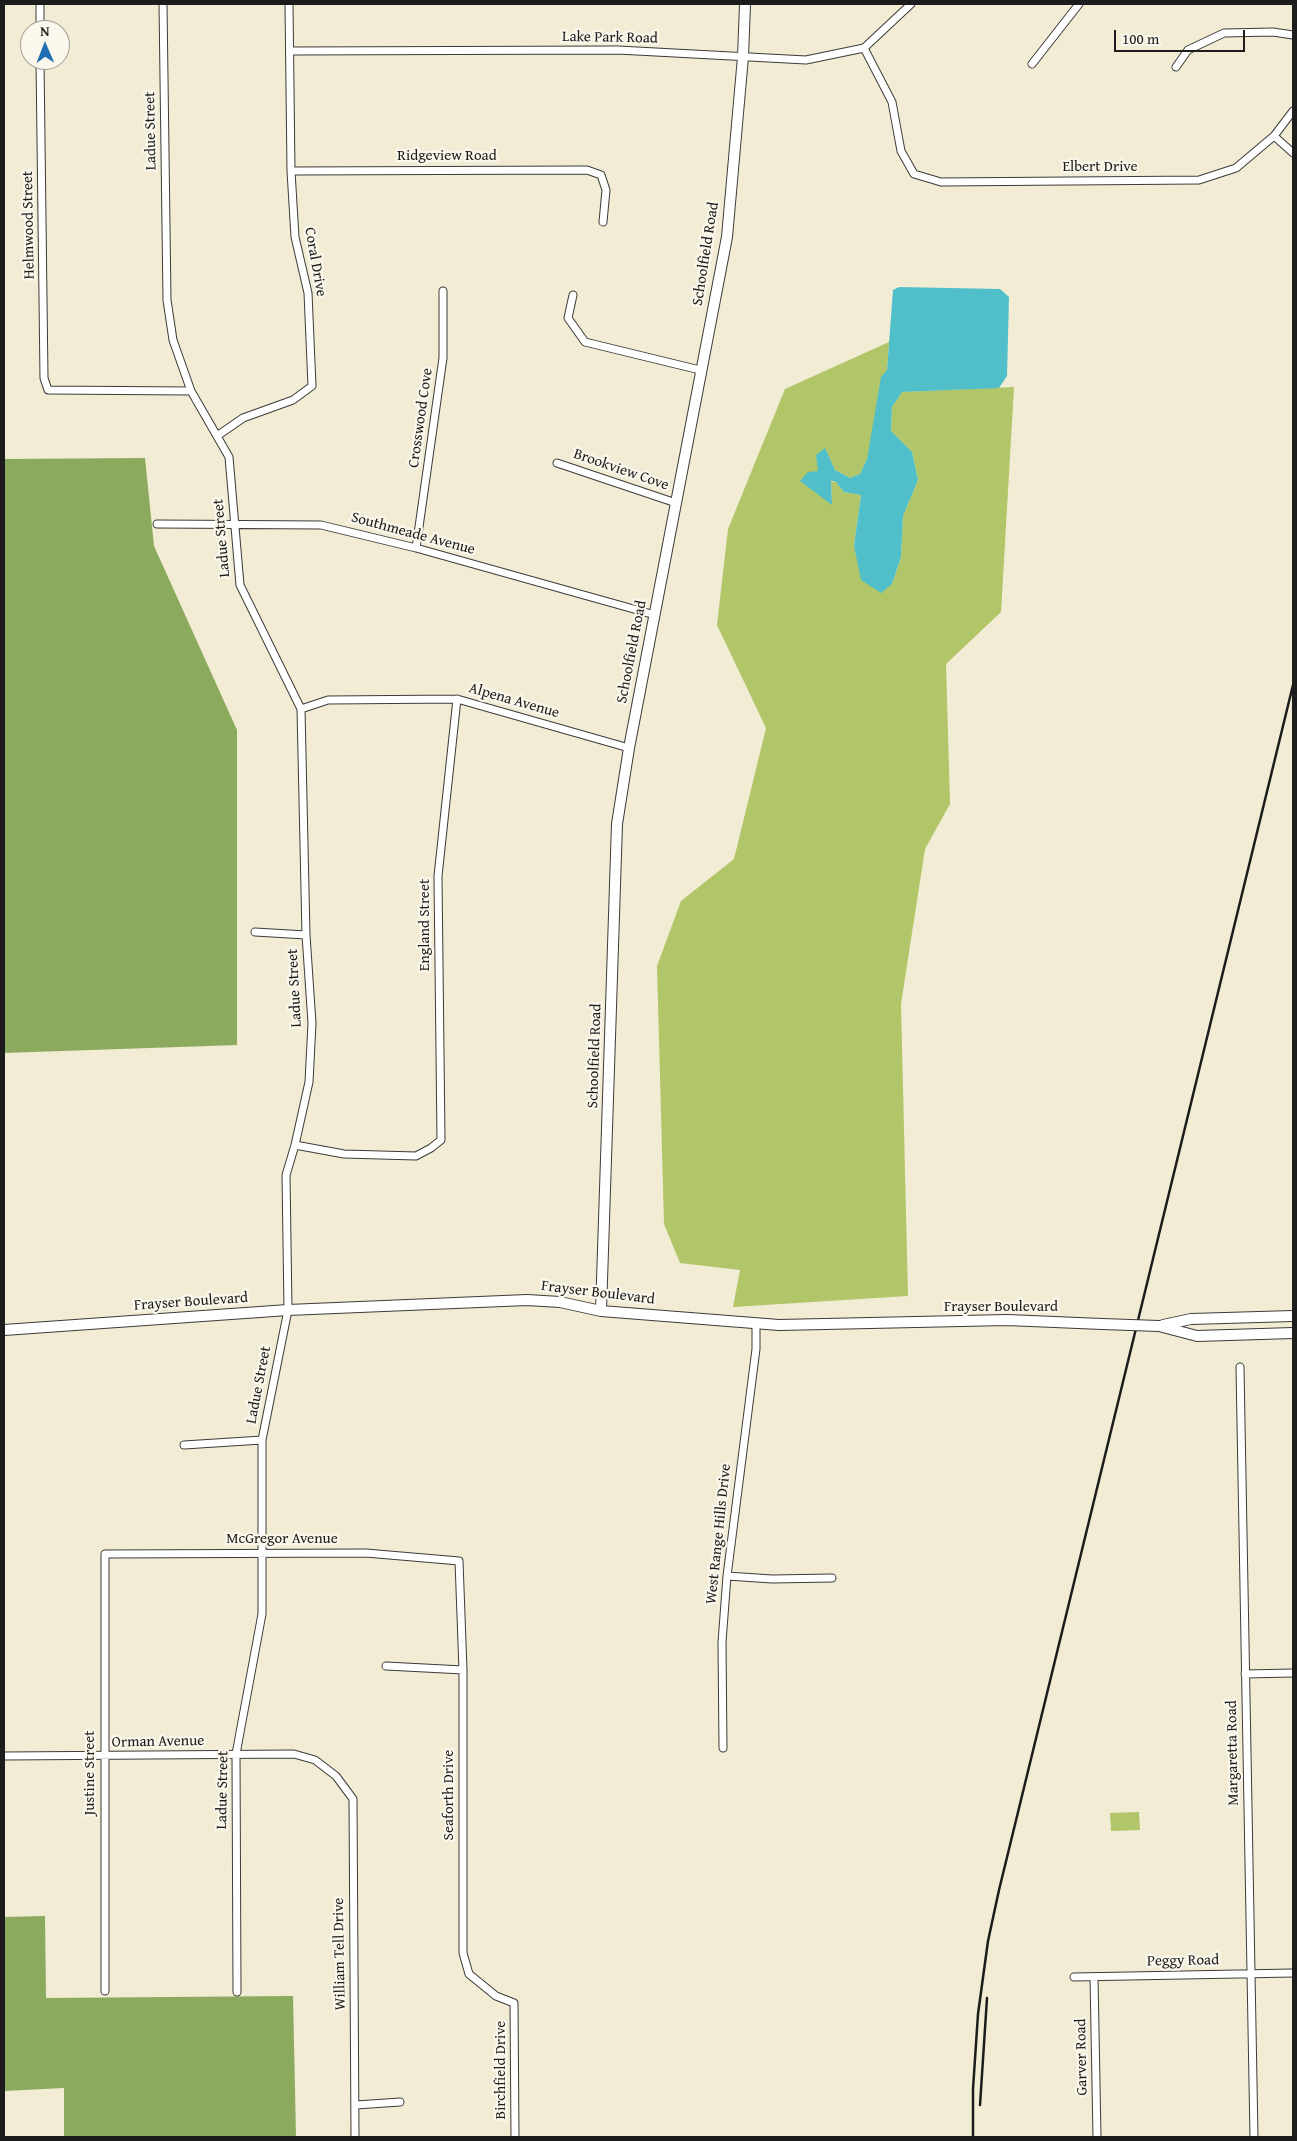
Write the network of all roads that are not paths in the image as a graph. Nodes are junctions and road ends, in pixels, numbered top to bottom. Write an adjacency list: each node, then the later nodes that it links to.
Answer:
1 (40, 4): 7 (street)
2 (163, 4): 23 (street, Ladue Street)
3 (289, 4): 10 (street, Coral Drive)
4 (745, 4): 11 (main road, Schoolfield Road)
5 (911, 4): 9 (street)
6 (1079, 4): 12 (street)
7 (40, 20)
8 (1293, 35): 13 (street)
9 (864, 48): 11 (street, Lake Park Road); 16 (street, Elbert Drive)
10 (290, 50): 11 (street, Lake Park Road); 18 (street, Coral Drive)
11 (743, 57): 22 (main road, Schoolfield Road)
12 (1032, 64)
13 (1176, 67)
14 (40, 70): 23 (street, Helmwood Street)
15 (1293, 111): 16 (street, Elbert Drive)
16 (1274, 136): 17 (street)
17 (1293, 153)
18 (292, 171): 19 (street, Ridgeview Road); 24 (street, Coral Drive)
19 (603, 222)
20 (443, 291): 29 (street, Crosswood Cove)
21 (573, 295): 22 (street)
22 (700, 370): 26 (main road, Schoolfield Road)
23 (191, 391): 24 (street, Ladue Street)
24 (218, 436): 28 (street, Ladue Street)
25 (557, 463): 26 (street, Brookview Cove)
26 (676, 503): 30 (main road, Schoolfield Road)
27 (157, 524): 28 (street, Southmeade Avenue)
28 (235, 526): 29 (street, Southmeade Avenue); 32 (street, Ladue Street)
29 (416, 548): 30 (street, Southmeade Avenue)
30 (655, 615): 33 (main road, Schoolfield Road)
31 (457, 699): 32 (street, Alpena Avenue); 33 (street, Alpena Avenue); 36 (street, England Street)
32 (301, 710): 35 (street, Ladue Street)
33 (629, 748): 38 (main road, Schoolfield Road)
34 (255, 932): 35 (street)
35 (306, 935): 36 (street, Ladue Street)
36 (295, 1145): 37 (street, Ladue Street)
37 (288, 1310): 38 (main road, Frayser Boulevard); 42 (main road, Frayser Boulevard); 45 (street, Ladue Street)
38 (601, 1311): 40 (main road, Frayser Boulevard)
39 (1293, 1316): 41 (main road)
40 (756, 1323): 41 (main road, Frayser Boulevard, bridge); 50 (street, West Range Hills Drive)
41 (1160, 1326): 43 (main road)
42 (4, 1330)
43 (1293, 1333)
44 (1240, 1367): 55 (street, Margaretta Road)
45 (262, 1440): 46 (street); 47 (street, Ladue Street)
46 (184, 1445)
47 (263, 1552): 48 (street, McGregor Avenue); 49 (street, McGregor Avenue); 57 (street, Ladue Street)
48 (105, 1554): 59 (street, Justine Street)
49 (459, 1561): 53 (street, Seaforth Drive)
50 (727, 1576): 51 (street); 56 (street, West Range Hills Drive)
51 (832, 1578)
52 (386, 1666): 53 (street)
53 (463, 1670): 67 (street, Seaforth Drive)
54 (1293, 1673): 55 (street)
55 (1245, 1674): 62 (street, Margaretta Road)
56 (723, 1748)
57 (236, 1754): 59 (street, Orman Avenue); 60 (street, Orman Avenue); 66 (street, Ladue Street)
58 (4, 1756): 59 (street, Orman Avenue)
59 (104, 1756): 65 (street, Justine Street)
60 (336, 1776): 69 (street, William Tell Drive)
61 (1293, 1972): 62 (street, Peggy Road)
62 (1252, 1973): 64 (street, Peggy Road); 73 (street, Margaretta Road)
63 (1074, 1977): 64 (street, Peggy Road)
64 (1094, 1977): 72 (street, Garver Road)
65 (105, 1991)
66 (237, 1992)
67 (514, 2003): 71 (street, Birchfield Drive)
68 (400, 2102): 69 (street)
69 (356, 2105): 70 (street, William Tell Drive)
70 (354, 2137)
71 (514, 2137)
72 (1097, 2137)
73 (1254, 2137)

